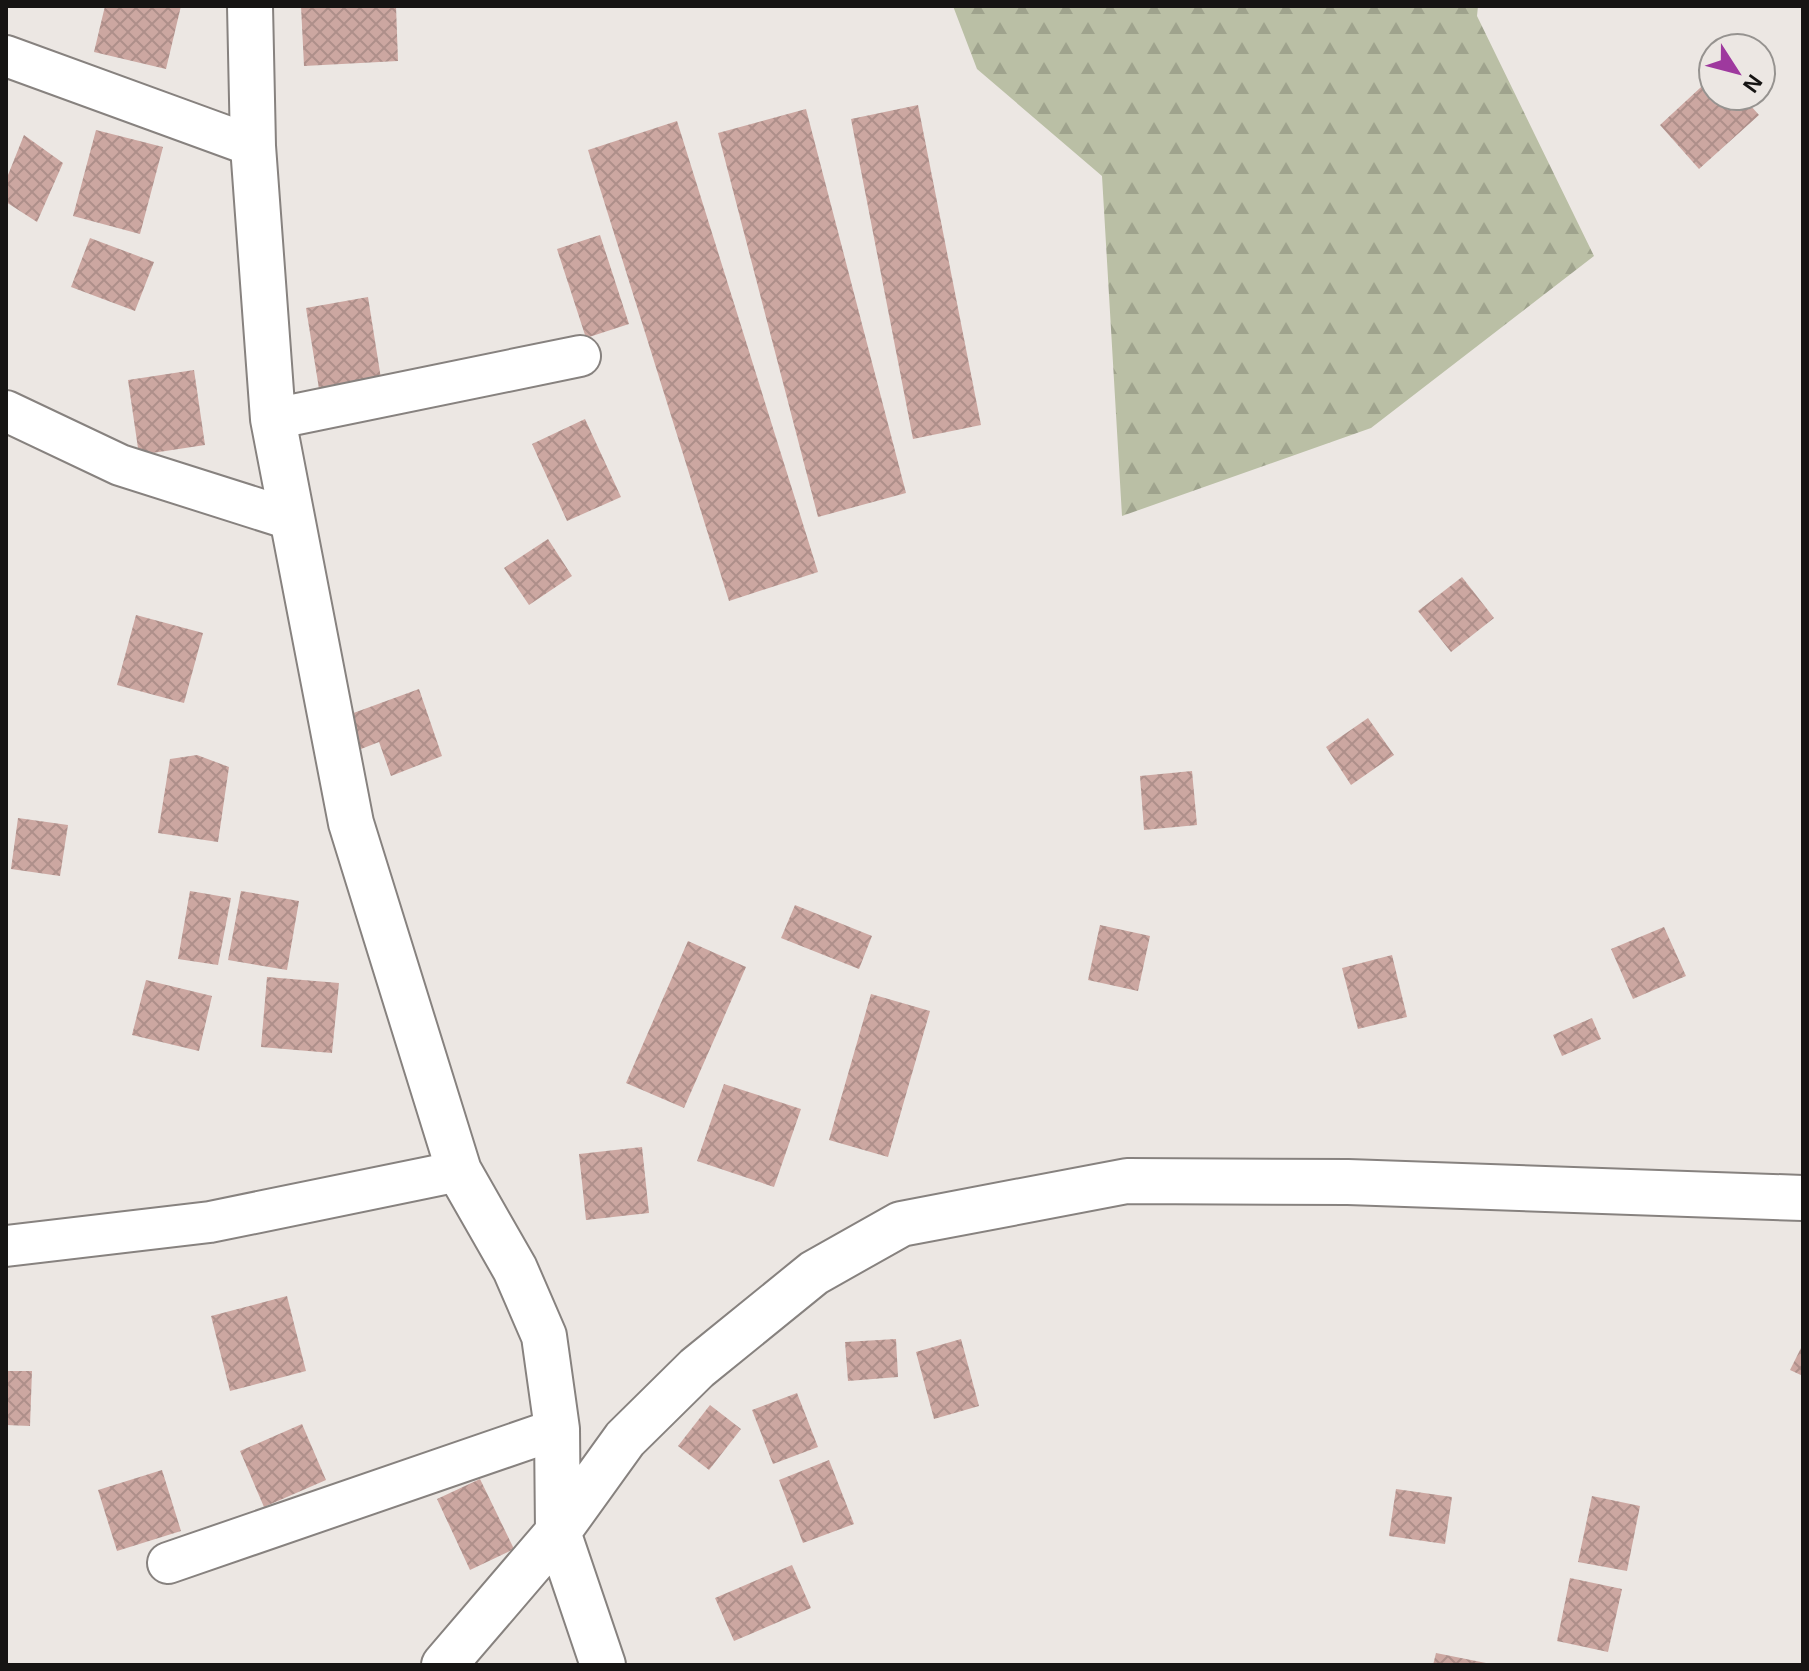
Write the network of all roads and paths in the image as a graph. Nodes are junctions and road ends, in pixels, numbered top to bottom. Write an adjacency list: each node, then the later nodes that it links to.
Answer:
1 (250, 6): 3 (street)
2 (6, 56): 3 (street)
3 (253, 146): 6 (street)
4 (580, 356): 6 (street)
5 (6, 411): 7 (street)
6 (273, 419): 7 (street)
7 (290, 519): 8 (street)
8 (459, 1171): 10 (street); 11 (street)
9 (1803, 1198): 12 (street)
10 (6, 1246)
11 (557, 1429): 12 (street); 13 (street)
12 (558, 1532): 14 (street); 15 (street)
13 (168, 1563)
14 (444, 1665)
15 (603, 1665)

